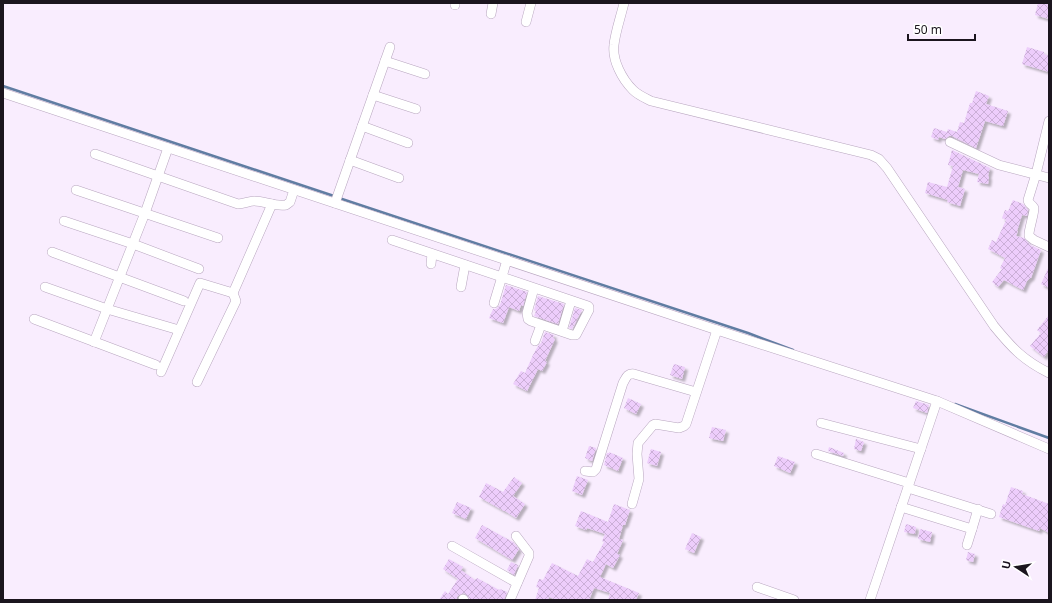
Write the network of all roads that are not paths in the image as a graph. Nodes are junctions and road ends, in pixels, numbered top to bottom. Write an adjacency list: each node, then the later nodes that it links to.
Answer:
1 (493, 3): 4 (street)
2 (531, 3): 5 (street)
3 (624, 3): 56 (street)
4 (490, 14)
5 (526, 22)
6 (390, 47): 7 (street)
7 (385, 61): 8 (street); 10 (street)
8 (425, 74)
9 (3, 93): 16 (street)
10 (373, 95): 11 (street); 13 (street)
11 (416, 109)
12 (1049, 121): 19 (street)
13 (362, 126): 15 (street); 18 (street)
14 (950, 142): 19 (street)
15 (408, 143)
16 (168, 148): 20 (street); 24 (street)
17 (96, 154): 20 (street)
18 (350, 160): 21 (street); 25 (street)
19 (1036, 174): 22 (street); 32 (street)
20 (158, 176): 26 (street); 27 (street)
21 (399, 178)
22 (1049, 178)
23 (76, 190): 27 (street)
24 (294, 190): 25 (street); 26 (street)
25 (337, 199): 35 (street)
26 (272, 204): 44 (street)
27 (145, 213): 29 (street); 31 (street)
28 (64, 221): 31 (street)
29 (218, 238)
30 (392, 240): 34 (street)
31 (133, 244): 38 (street); 39 (street)
32 (1049, 247)
33 (52, 252): 39 (street)
34 (432, 254): 36 (street); 37 (street)
35 (507, 260): 40 (street); 52 (street)
36 (431, 264)
37 (465, 266): 40 (street); 42 (street)
38 (199, 269)
39 (120, 276): 45 (street); 48 (street)
40 (502, 277): 43 (street); 47 (street)
41 (45, 287): 48 (street)
42 (461, 288)
43 (534, 288): 46 (street); 50 (street)
44 (233, 293): 51 (street); 57 (street)
45 (184, 301)
46 (571, 301): 53 (street); 53 (street)
47 (494, 303)
48 (107, 309): 51 (street); 55 (street)
49 (34, 319): 55 (street)
50 (541, 324): 53 (street); 54 (street)
51 (179, 330): 55 (street)
52 (718, 330): 58 (street); 59 (street)
53 (562, 331)
54 (535, 341)
55 (94, 342)
56 (1049, 373)
57 (197, 382)
58 (696, 392): 64 (street); 66 (street)
59 (937, 401): 61 (street); 62 (street)
60 (822, 423): 61 (street)
61 (921, 449): 65 (street)
62 (1049, 449)
63 (816, 454): 65 (street)
64 (585, 471)
65 (909, 485): 67 (street); 68 (street)
66 (632, 504)
67 (901, 507): 70 (street); 78 (street)
68 (978, 509): 69 (street); 70 (street)
69 (991, 514)
70 (972, 529): 72 (street)
71 (516, 536): 74 (street)
72 (967, 545)
73 (452, 546): 74 (street)
74 (517, 583): 76 (street)
75 (757, 587): 77 (street)
76 (510, 600)
77 (794, 600)
78 (870, 600)

